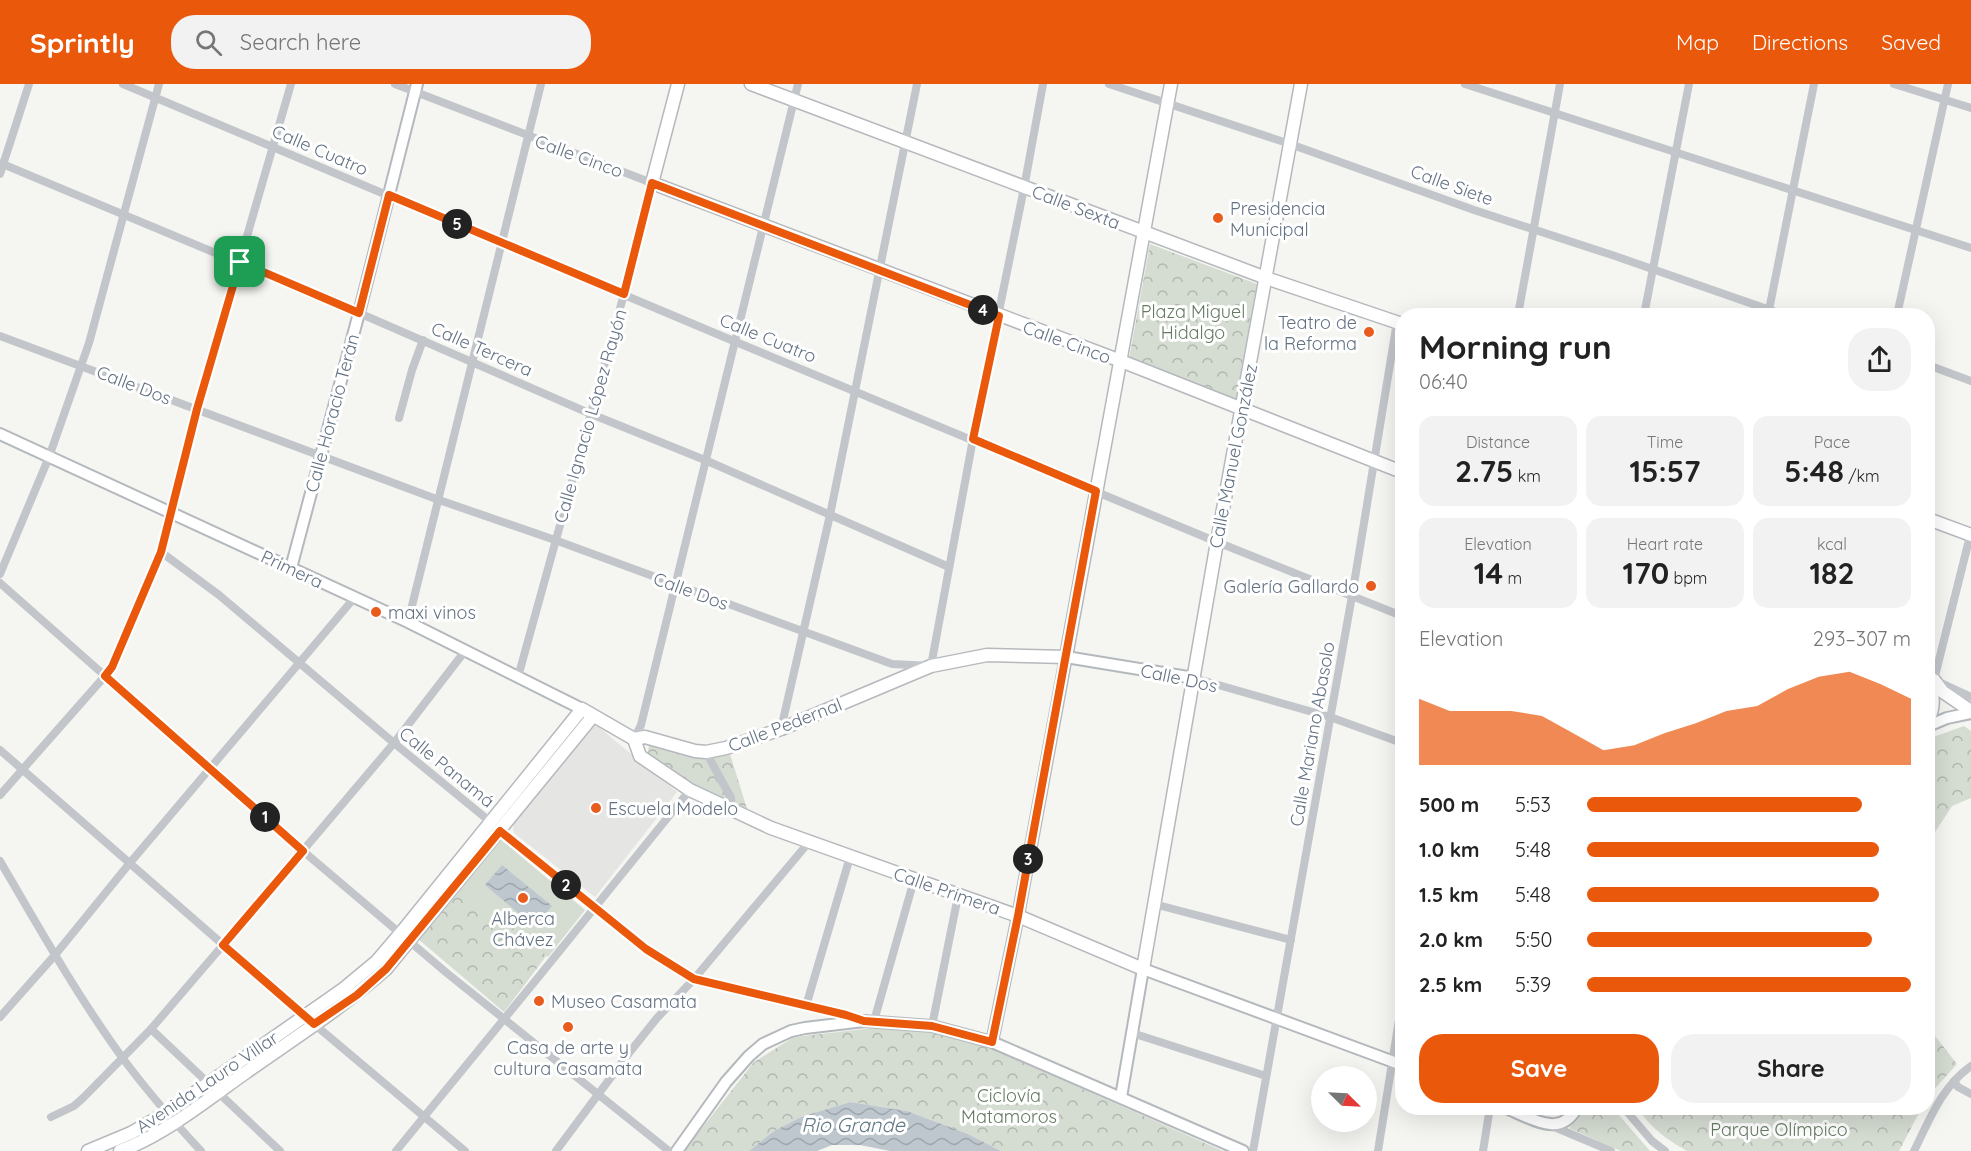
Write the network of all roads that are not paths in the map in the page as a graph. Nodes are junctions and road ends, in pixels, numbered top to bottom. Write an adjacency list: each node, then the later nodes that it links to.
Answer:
1 (29, 84): 33 (street)
2 (123, 84): 22 (street, Calle Cuatro)
3 (159, 84): 22 (street)
4 (291, 84): 31 (street)
5 (395, 84): 21 (street, Calle Cinco)
6 (542, 84): 28 (street)
7 (678, 84): 35 (main road, Calle Ignacio López Rayón)
8 (751, 84): 23 (main road, Calle Sexta)
9 (798, 84): 23 (street)
10 (917, 84): 29 (street)
11 (1043, 84): 36 (street)
12 (1109, 84): 25 (street, Calle Siete)
13 (1171, 84): 25 (main road)
14 (1301, 84): 30 (main road, Calle Manuel González)
15 (1465, 84): 27 (street)
16 (1560, 84): 27 (street)
17 (1689, 84): 32 (street)
18 (1814, 84): 37 (street)
19 (1894, 84): 24 (street)
20 (1948, 84): 24 (street)
21 (416, 88): 28 (street, Calle Cinco); 38 (street, Calle Horacio Terán)
22 (155, 98): 31 (street, Calle Cuatro); 39 (street)
23 (794, 100): 29 (main road, Calle Sexta); 40 (street)
24 (1945, 100): 26 (street); 42 (street)
25 (1167, 104): 30 (street, Calle Siete); 43 (main road)
26 (1971, 108)
27 (1553, 113): 32 (street); 41 (street)
28 (528, 137): 35 (street, Calle Cinco); 44 (street)
29 (905, 142): 36 (main road, Calle Sexta); 48 (street)
30 (1290, 144): 41 (street, Calle Siete); 49 (main road, Calle Manuel González)
31 (273, 146): 38 (street, Calle Cuatro); 46 (street)
32 (1676, 153): 37 (street); 47 (street)
33 (2, 164): 34 (street); 39 (street, Calle Tercera)
34 (0, 174)
35 (652, 183): 40 (main road, Calle Cinco); 50 (street, Calle Ignacio López Rayón)
36 (1024, 188): 43 (main road, Calle Sexta); 57 (street)
37 (1794, 190): 42 (street); 54 (street)
38 (389, 195): 44 (street, Calle Cuatro); 56 (street, Calle Horacio Terán)
39 (124, 214): 46 (street, Calle Tercera); 65 (street)
40 (764, 225): 48 (main road, Calle Cinco); 61 (street)
41 (1533, 229): 47 (street, Calle Siete); 51 (street)
42 (1916, 231): 45 (street); 55 (street)
43 (1144, 233): 49 (main road, Calle Sexta); 64 (main road)
44 (502, 244): 50 (street, Calle Cuatro); 63 (street)
45 (1971, 248)
46 (240, 262): 56 (street, Calle Tercera); 69 (street)
47 (1652, 269): 52 (street); 53 (street, Calle Siete)
48 (879, 270): 57 (main road, Calle Cinco); 68 (street)
49 (1266, 278): 58 (main road, Calle Sexta); 70 (main road, Calle Manuel González)
50 (624, 294): 61 (street, Calle Cuatro); 71 (street, Calle Ignacio López Rayón)
51 (1519, 308)
52 (1645, 308)
53 (1757, 308)
54 (1769, 308)
55 (1899, 308)
56 (359, 313): 60 (street, Calle Tercera); 75 (street, Calle Horacio Terán)
57 (999, 316): 64 (main road, Calle Cinco); 74 (street)
58 (1395, 321)
59 (0, 336): 65 (street, Calle Dos)
60 (423, 340): 63 (street, Calle Tercera); 72 (street)
61 (736, 342): 68 (street, Calle Cuatro); 77 (street)
62 (1395, 350): 78 (street, Calle Mariano Abasolo)
63 (472, 362): 71 (street, Calle Tercera); 81 (street)
64 (1121, 362): 70 (main road, Calle Cinco); 80 (main road)
65 (81, 365): 69 (street, Calle Dos); 76 (street)
66 (1935, 368): 67 (street)
67 (1971, 381)
68 (854, 390): 74 (street, Calle Cuatro); 83 (street)
69 (197, 409): 75 (street, Calle Dos); 82 (street)
70 (1242, 410): 78 (main road, Calle Cinco); 87 (main road, Calle Manuel González)
71 (591, 414): 77 (street, Calle Tercera); 86 (street, Calle Ignacio López Rayón)
72 (399, 418)
73 (0, 434): 76 (street, Primera)
74 (973, 439): 80 (street, Calle Cuatro); 89 (street)
75 (321, 455): 81 (street, Calle Dos); 90 (street, Calle Horacio Terán)
76 (49, 457): 82 (street, Primera); 91 (street)
77 (705, 460): 83 (street, Calle Tercera); 93 (street)
78 (1374, 461): 79 (main road, Calle Cinco); 94 (street, Calle Mariano Abasolo)
79 (1395, 469)
80 (1096, 491): 87 (street, Calle Cuatro); 100 (main road)
81 (439, 500): 86 (street, Calle Dos); 97 (street)
82 (172, 513): 88 (street); 90 (street, Primera)
83 (830, 515): 89 (street, Calle Tercera); 98 (street)
84 (1935, 521): 85 (main road)
85 (1971, 533): 102 (street)
86 (555, 540): 93 (street, Calle Dos); 105 (street, Calle Ignacio López Rayón)
87 (1217, 542): 94 (street, Calle Cuatro); 106 (main road, Calle Manuel González)
88 (161, 552): 101 (street, Calle Panamá); 104 (street)
89 (950, 567): 103 (street)
90 (291, 568): 95 (street, Primera)
91 (0, 574)
92 (0, 583): 104 (street)
93 (674, 584): 98 (street, Calle Dos); 115 (street)
94 (1352, 596): 96 (street, Calle Cuatro); 112 (street, Calle Mariano Abasolo)
95 (355, 597): 97 (street, Primera); 101 (street)
96 (1395, 613)
97 (408, 622): 99 (street, Primera)
98 (803, 633): 103 (street, Calle Dos); 114 (street)
99 (465, 651): 105 (street, Primera); 117 (street)
100 (1066, 657): 103 (main road, Calle Dos); 106 (street, Calle Dos); 135 (street)
101 (299, 664): 117 (street, Calle Panamá); 121 (street)
102 (1935, 664)
103 (931, 666): 114 (main road, Calle Pedernal)
104 (105, 676): 120 (street); 121 (street)
105 (518, 677): 110 (street, Primera)
106 (1194, 678): 112 (street, Calle Dos); 133 (main road, Calle Manuel González)
107 (1935, 684): 109 (street)
108 (1935, 686): 111 (main road)
109 (1971, 697)
110 (588, 712): 115 (main road, Calle Primera); 125 (main road, Avenida Lauro Villar)
111 (1971, 712): 113 (street)
112 (1329, 717): 116 (street, Calle Dos); 137 (street, Calle Mariano Abasolo)
113 (1935, 723)
114 (781, 729): 119 (main road, Calle Pedernal)
115 (634, 739): 119 (main road, Calle Pedernal); 122 (main road, Calle Primera)
116 (1395, 741)
117 (394, 743): 125 (street, Calle Panamá); 127 (street)
118 (0, 750): 120 (street)
119 (706, 752): 124 (street)
120 (22, 769): 123 (street); 130 (street)
121 (211, 770): 127 (street); 130 (street)
122 (690, 790): 124 (main road, Calle Primera); 134 (street)
123 (0, 795)
124 (732, 811): 126 (main road, Calle Primera)
125 (496, 826): 134 (street, Calle Panamá); 136 (main road, Avenida Lauro Villar)
126 (809, 842): 128 (main road, Calle Primera); 141 (street)
127 (303, 851): 136 (street); 138 (street)
128 (849, 857): 131 (main road, Calle Primera); 142 (street)
129 (0, 861): 139 (street)
130 (129, 864): 138 (street); 139 (street)
131 (914, 880): 132 (main road, Calle Primera); 147 (street)
132 (958, 896): 135 (main road, Calle Primera); 148 (street)
133 (1154, 904): 137 (street); 140 (main road, Calle Manuel González)
134 (594, 908): 141 (street, Calle Panamá); 144 (street)
135 (1018, 916): 140 (main road, Calle Primera); 151 (street)
136 (406, 937): 144 (street); 145 (main road, Avenida Lauro Villar)
137 (1291, 940): 146 (street, Calle Mariano Abasolo)
138 (223, 945): 145 (street); 149 (street)
139 (55, 955): 143 (street); 152 (street)
140 (1143, 969): 146 (street, Calle Primera); 150 (street)
141 (694, 979): 142 (street, Calle Panamá); 160 (street)
142 (806, 1006): 147 (street, Calle Panamá)
143 (0, 1017)
144 (503, 1019): 160 (street); 169 (street)
145 (310, 1020): 158 (main road, Avenida Lauro Villar); 169 (street)
146 (1278, 1020): 153 (street, Calle Primera); 155 (street, Calle Mariano Abasolo)
147 (869, 1021): 148 (street); 181 (street)
148 (932, 1026): 151 (street)
149 (151, 1029): 152 (street); 158 (street)
150 (1132, 1033): 155 (street); 161 (street)
151 (992, 1042): 161 (street)
152 (123, 1059): 168 (street); 170 (street)
153 (1395, 1062)
154 (1971, 1066): 157 (street)
155 (1266, 1076): 183 (street, Calle Mariano Abasolo)
156 (1395, 1076): 184 (street)
157 (1954, 1082): 159 (street); 162 (street)
158 (213, 1088): 170 (main road, Avenida Lauro Villar); 176 (street)
159 (1971, 1094)
160 (599, 1095): 179 (street); 180 (street)
161 (1121, 1097): 182 (street)
162 (1935, 1110)
163 (1489, 1115): 185 (street)
164 (1524, 1115): 171 (street)
165 (1573, 1115): 171 (street)
166 (1630, 1115): 187 (street)
167 (1932, 1115): 188 (street)
168 (51, 1117)
169 (424, 1117): 177 (street); 178 (street)
170 (170, 1118): 172 (main road, Avenida Lauro Villar); 173 (main road, Avenida Lauro Villar); 175 (street)
171 (1552, 1126): 186 (street)
172 (130, 1149): 174 (main road, Avenida Lauro Villar)
173 (88, 1151)
174 (120, 1151)
175 (201, 1151)
176 (280, 1151)
177 (396, 1151)
178 (465, 1151)
179 (556, 1151)
180 (669, 1151)
181 (678, 1151)
182 (1243, 1151)
183 (1253, 1151)
184 (1378, 1151)
185 (1483, 1151)
186 (1611, 1151)
187 (1665, 1151)
188 (1914, 1151)

